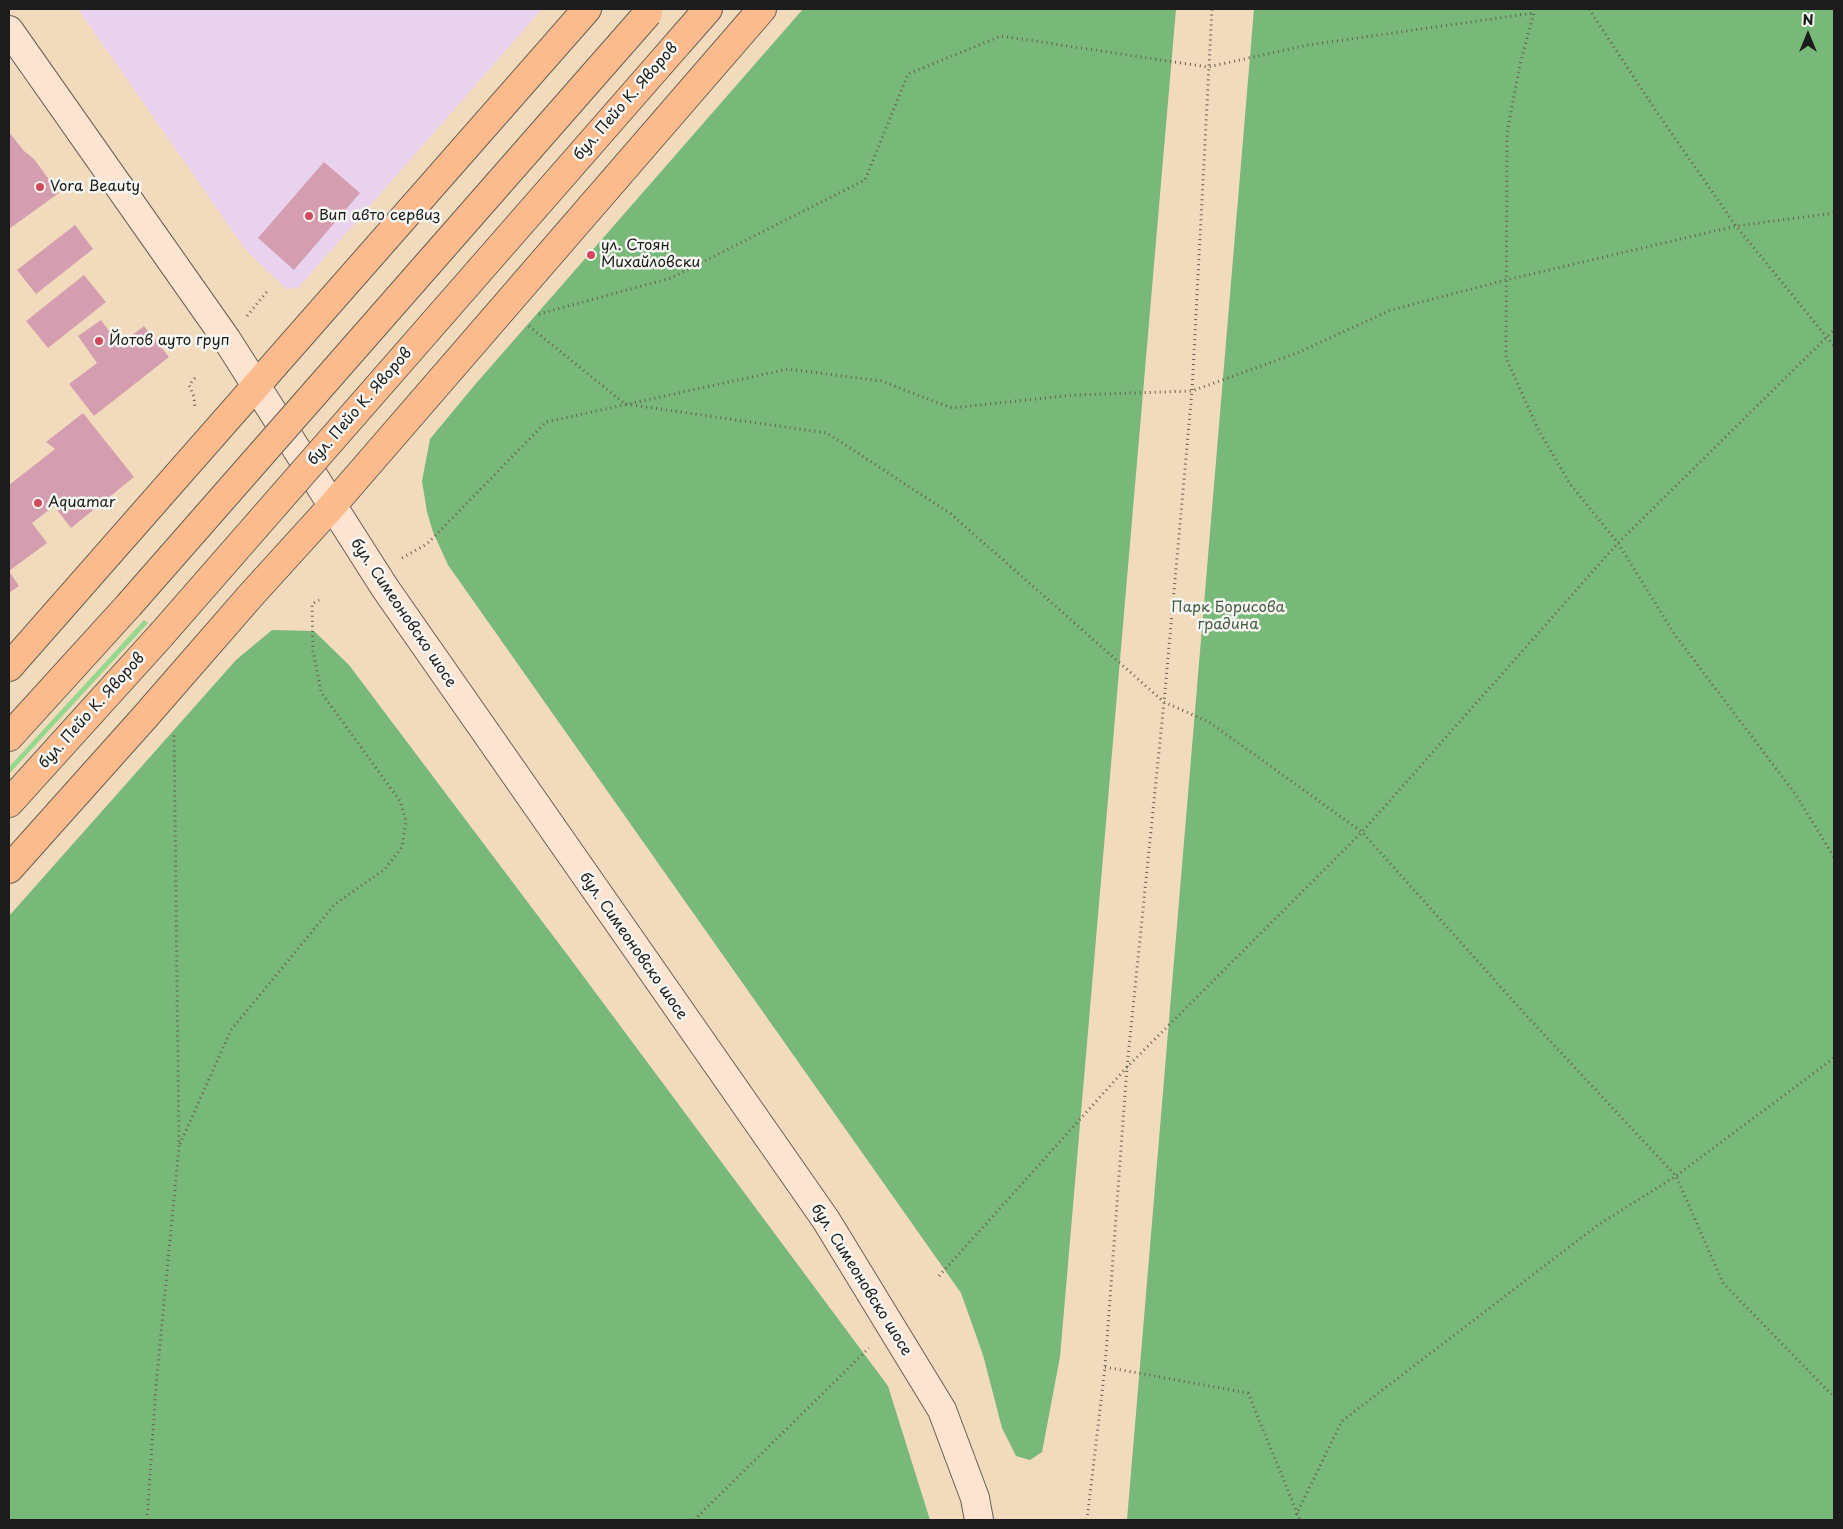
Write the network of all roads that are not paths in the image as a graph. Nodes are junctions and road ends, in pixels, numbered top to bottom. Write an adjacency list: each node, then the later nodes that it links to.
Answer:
1 (587, 9): 6 (main road)
2 (708, 9): 10 (main road, бул. Пейо К. Яворов, bridge)
3 (762, 9): 7 (main road)
4 (650, 11): 9 (main road, bridge)
5 (9, 30): 6 (main road, бул. Симеоновско шосе)
6 (256, 386): 7 (main road, бул. Симеоновско шосе); 8 (main road)
7 (332, 506): 11 (main road); 12 (main road, бул. Симеоновско шосе)
8 (9, 667)
9 (9, 737)
10 (9, 803)
11 (9, 869)
12 (980, 1520)

